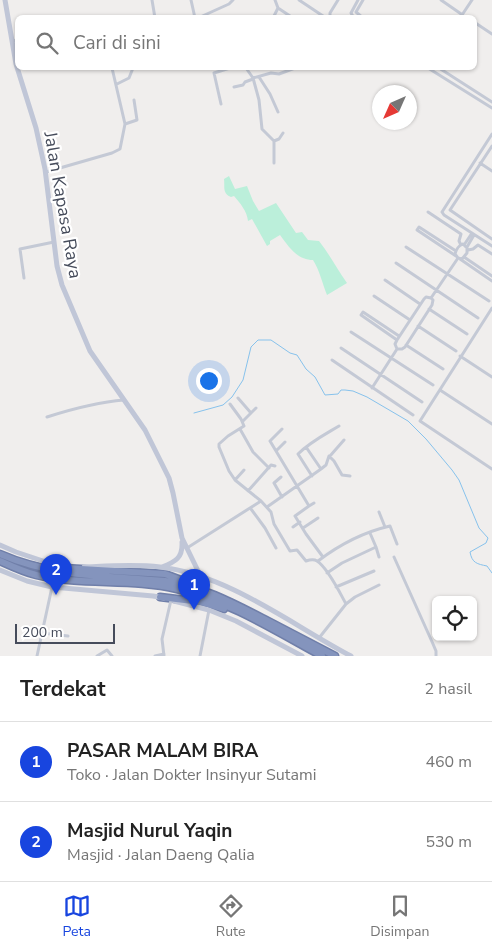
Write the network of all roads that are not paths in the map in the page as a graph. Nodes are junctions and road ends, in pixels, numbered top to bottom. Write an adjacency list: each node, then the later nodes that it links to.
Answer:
1 (5, 0): 28 (street, Jalan Kapasa Raya)
2 (152, 0): 14 (street)
3 (191, 0): 15 (street)
4 (233, 0): 16 (street)
5 (275, 0): 12 (street)
6 (298, 0): 19 (street)
7 (358, 0): 21 (street)
8 (363, 0): 13 (street)
9 (441, 0): 24 (street)
10 (472, 0): 25 (street)
11 (336, 1): 20 (street)
12 (278, 8): 17 (street); 18 (street)
13 (356, 12): 22 (street); 23 (street)
14 (154, 15)
15 (196, 15)
16 (204, 15)
17 (274, 15)
18 (288, 15)
19 (321, 15)
20 (330, 15)
21 (353, 15)
22 (354, 15)
23 (360, 15)
24 (460, 15)
25 (462, 15)
26 (477, 24): 27 (street)
27 (492, 34)
28 (15, 41)
29 (18, 70): 54 (street, Jalan Kapasa Raya)
30 (113, 70): 39 (street)
31 (131, 70): 39 (street)
32 (222, 70): 43 (street)
33 (247, 70): 38 (street)
34 (290, 70): 37 (street)
35 (431, 70): 44 (street)
36 (442, 70): 42 (street)
37 (259, 77): 38 (street); 45 (street)
38 (253, 79): 40 (street); 49 (street)
39 (117, 84): 46 (street)
40 (234, 87)
41 (134, 100): 46 (street)
42 (492, 102)
43 (221, 104)
44 (492, 108)
45 (278, 112)
46 (125, 124): 54 (street)
47 (283, 133): 49 (street)
48 (492, 134): 57 (street)
49 (274, 141): 51 (street)
50 (492, 146): 52 (street)
51 (274, 163)
52 (480, 163): 53 (street); 55 (street)
53 (492, 171)
54 (45, 172): 60 (street, Jalan Kapasa Raya)
55 (450, 210): 57 (street); 59 (street)
56 (428, 212): 63 (street)
57 (443, 213): 58 (street)
58 (473, 234): 62 (street); 63 (street)
59 (492, 239)
60 (54, 242): 71 (street); 101 (street, Jalan Kapasa Raya)
61 (406, 246): 69 (street)
62 (492, 246)
63 (465, 247): 64 (street); 65 (street); 66 (street)
64 (456, 251): 67 (street); 67 (street)
65 (492, 254)
66 (464, 257): 67 (street); 70 (street)
67 (458, 258): 69 (street); 73 (street)
68 (396, 263): 74 (street)
69 (447, 274): 74 (street); 77 (street)
70 (492, 276)
71 (24, 278)
72 (384, 280): 78 (street)
73 (492, 281)
74 (436, 290): 76 (street); 81 (street)
75 (374, 296): 82 (street)
76 (431, 298): 78 (street); 79 (street)
77 (489, 301)
78 (420, 304): 82 (street)
79 (429, 309): 83 (street); 85 (street)
80 (491, 311): 91 (street)
81 (478, 318)
82 (410, 320): 86 (street)
83 (418, 326): 87 (street); 90 (street)
84 (351, 332): 92 (street)
85 (467, 334)
86 (398, 338): 86 (street); 89 (street)
87 (406, 345): 89 (street); 94 (street)
88 (340, 348): 95 (street)
89 (398, 349): 92 (street)
90 (456, 351)
91 (460, 356): 96 (street); 99 (street)
92 (391, 358): 95 (street); 97 (street)
93 (332, 360): 98 (street)
94 (443, 369)
95 (380, 375): 98 (street); 102 (street)
96 (492, 377)
97 (433, 385)
98 (372, 388): 106 (street)
99 (440, 390): 109 (street); 121 (street)
100 (238, 398): 105 (street)
101 (124, 400): 107 (street); 142 (street, Jalan Kapasa Raya)
102 (422, 402)
103 (230, 404): 108 (street)
104 (256, 408): 105 (street)
105 (251, 413): 108 (street)
106 (413, 415)
107 (47, 417)
108 (243, 421): 111 (street)
109 (492, 424)
110 (339, 426): 115 (street)
111 (240, 428): 119 (street); 126 (street)
112 (282, 429): 116 (street)
113 (344, 440): 117 (street)
114 (285, 442): 116 (street)
115 (306, 447): 120 (street); 123 (street)
116 (276, 450): 127 (street)
117 (330, 456): 120 (street); 124 (street)
118 (275, 466): 119 (street)
119 (269, 468): 128 (street)
120 (321, 469): 123 (street)
121 (492, 469)
122 (244, 470): 126 (street)
123 (312, 476): 127 (street)
124 (350, 476)
125 (281, 477): 129 (street)
126 (235, 480): 128 (street)
127 (299, 486): 129 (street); 132 (street)
128 (248, 492): 130 (street)
129 (282, 497): 133 (street)
130 (261, 501): 133 (street); 134 (street)
131 (314, 503): 132 (street)
132 (309, 506): 137 (street)
133 (267, 508): 153 (street)
134 (251, 509): 146 (street); 147 (street)
135 (379, 512): 139 (street)
136 (318, 518): 140 (street)
137 (300, 522): 138 (street); 140 (street)
138 (293, 527)
139 (385, 527): 141 (street); 144 (street)
140 (303, 528): 149 (street)
141 (370, 533): 145 (street); 149 (street)
142 (182, 538): 147 (street, Jalan Kapasa Raya); 154 (street, Jalan Kapasa Raya)
143 (0, 544): 155 (street)
144 (397, 544)
145 (376, 547): 150 (street); 158 (street)
146 (276, 548)
147 (186, 549): 159 (street, Jalan Kapasa Raya)
148 (0, 554): 163 (highway)
149 (323, 557): 153 (street)
150 (379, 557)
151 (394, 557): 182 (street)
152 (0, 561): 168 (highway)
153 (318, 561): 158 (street)
154 (161, 567): 155 (street); 159 (street)
155 (64, 568): 163 (highway)
156 (0, 570): 161 (street)
157 (374, 571): 162 (street)
158 (327, 572): 162 (street)
159 (201, 577): 171 (street)
160 (379, 586): 166 (street)
161 (52, 587): 164 (street); 169 (street)
162 (336, 587): 166 (street)
163 (206, 591): 180 (highway)
164 (160, 596): 165 (street); 168 (highway)
165 (171, 600): 167 (street); 172 (street)
166 (346, 604): 171 (street)
167 (209, 610): 177 (street); 178 (street)
168 (260, 623): 179 (highway)
169 (42, 633): 170 (street); 173 (street)
170 (68, 636)
171 (319, 638): 181 (street)
172 (164, 655): 176 (street)
173 (38, 656)
174 (97, 656): 175 (street)
175 (112, 656)
176 (155, 656)
177 (200, 656)
178 (302, 656)
179 (322, 656)
180 (335, 656)
181 (351, 656)
182 (436, 656)

